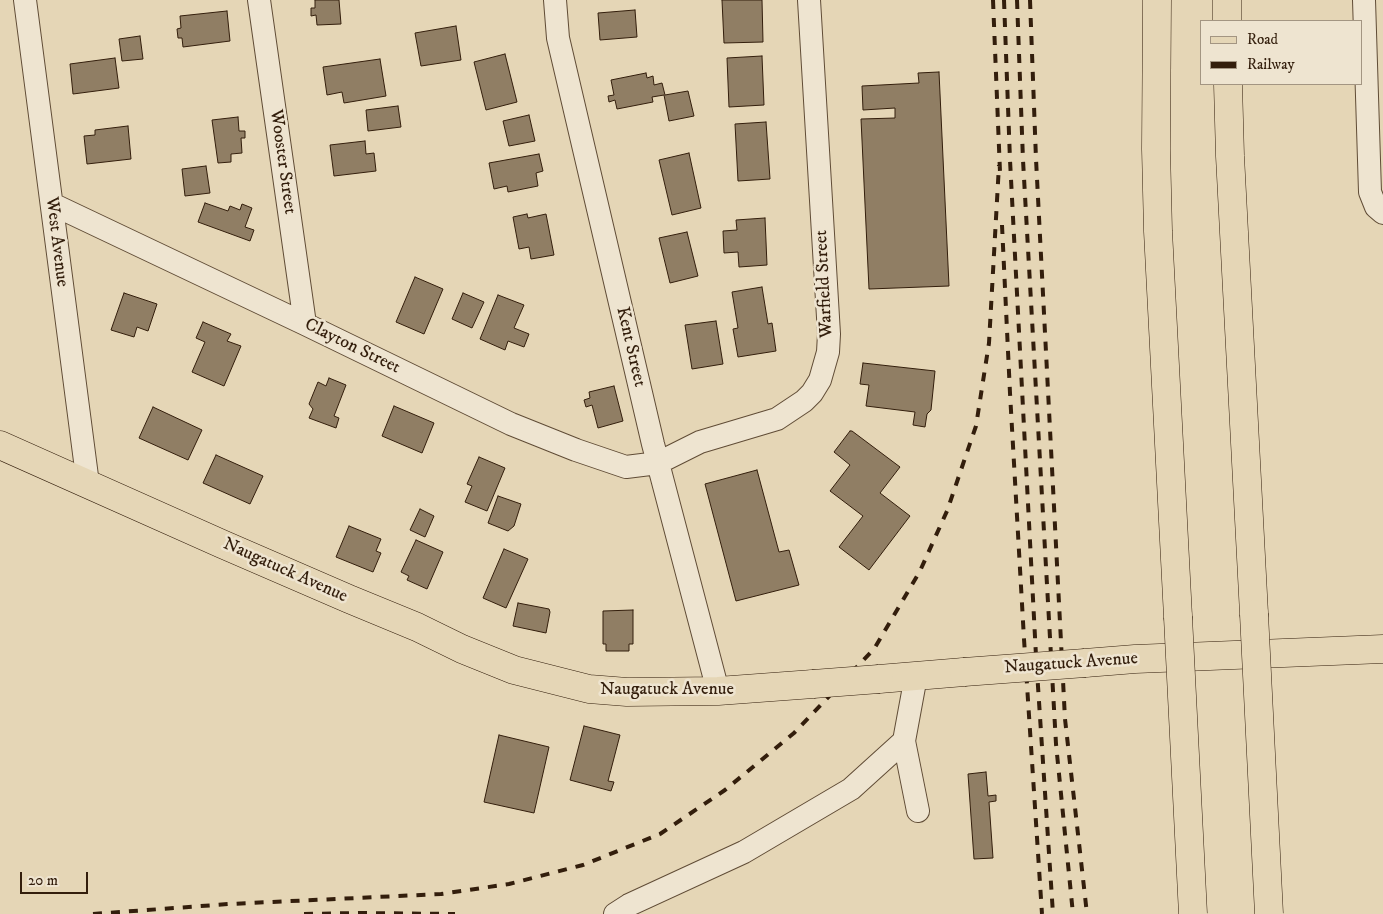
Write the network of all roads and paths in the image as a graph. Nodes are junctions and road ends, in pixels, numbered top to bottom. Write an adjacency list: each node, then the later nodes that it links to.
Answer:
1 (25, 0): 10 (street, West Avenue)
2 (259, 0): 12 (street, Wooster Street)
3 (555, 0): 14 (street, Kent Street)
4 (809, 0): 14 (street, Warfield Street)
5 (1157, 0): 22 (main road, bridge)
6 (1227, 0): 8 (main road)
7 (1364, 0): 11 (street)
8 (1227, 20)
9 (1228, 85): 23 (main road, bridge)
10 (52, 204): 12 (street, Clayton Street); 15 (street, West Avenue)
11 (1383, 213)
12 (305, 324): 14 (street, Clayton Street)
13 (0, 445): 15 (main road, Naugatuck Avenue)
14 (658, 463): 18 (street, Kent Street)
15 (88, 484): 18 (main road, Naugatuck Avenue)
16 (1383, 649): 17 (main road, Naugatuck Avenue, bridge)
17 (916, 676): 18 (main road, Naugatuck Avenue, bridge); 19 (street)
18 (718, 691)
19 (904, 741): 20 (street); 21 (street)
20 (918, 811)
21 (622, 909)
22 (1193, 914)
23 (1269, 914)

